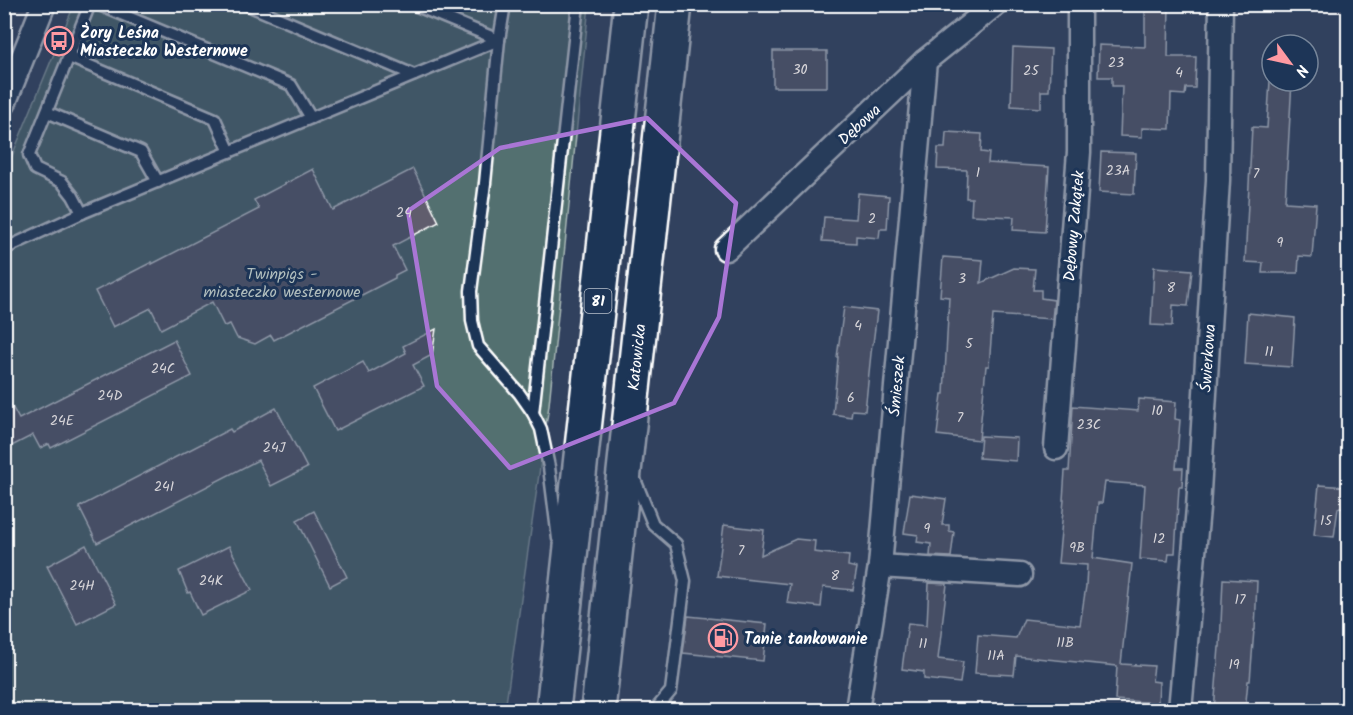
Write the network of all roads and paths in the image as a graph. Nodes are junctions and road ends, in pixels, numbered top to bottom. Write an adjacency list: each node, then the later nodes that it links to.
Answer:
1 (44, 4): 17 (street)
2 (90, 4): 14 (lane)
3 (97, 4): 19 (lane)
4 (245, 4): 16 (lane)
5 (412, 4): 13 (lane)
6 (505, 4): 13 (lane)
7 (578, 4): 25 (lane)
8 (631, 4): 30 (main road, 81)
9 (675, 4): 27 (main road, Katowicka)
10 (996, 4): 15 (street, Dębowa)
11 (1079, 4): 26 (street, Dębowy Zakątek)
12 (1221, 4): 35 (street, Świerkowa)
13 (499, 40): 16 (lane); 25 (lane)
14 (69, 57): 18 (lane); 20 (lane)
15 (925, 61): 24 (street, Dębowa); 28 (street, Śmieszek)
16 (414, 75): 19 (lane)
17 (4, 104)
18 (47, 112): 21 (lane); 22 (lane)
19 (311, 118): 20 (lane)
20 (230, 152): 21 (lane)
21 (158, 182): 22 (lane)
22 (82, 213): 23 (lane)
23 (8, 245)
24 (726, 249)
25 (533, 413): 30 (lane)
26 (1056, 448)
27 (625, 456): 32 (main road, Katowicka); 33 (lane)
28 (880, 566): 29 (street); 34 (street, Śmieszek)
29 (1020, 575)
30 (566, 597): 31 (main road, 81)
31 (553, 711)
32 (598, 711)
33 (655, 711)
34 (857, 711)
35 (1180, 711)

